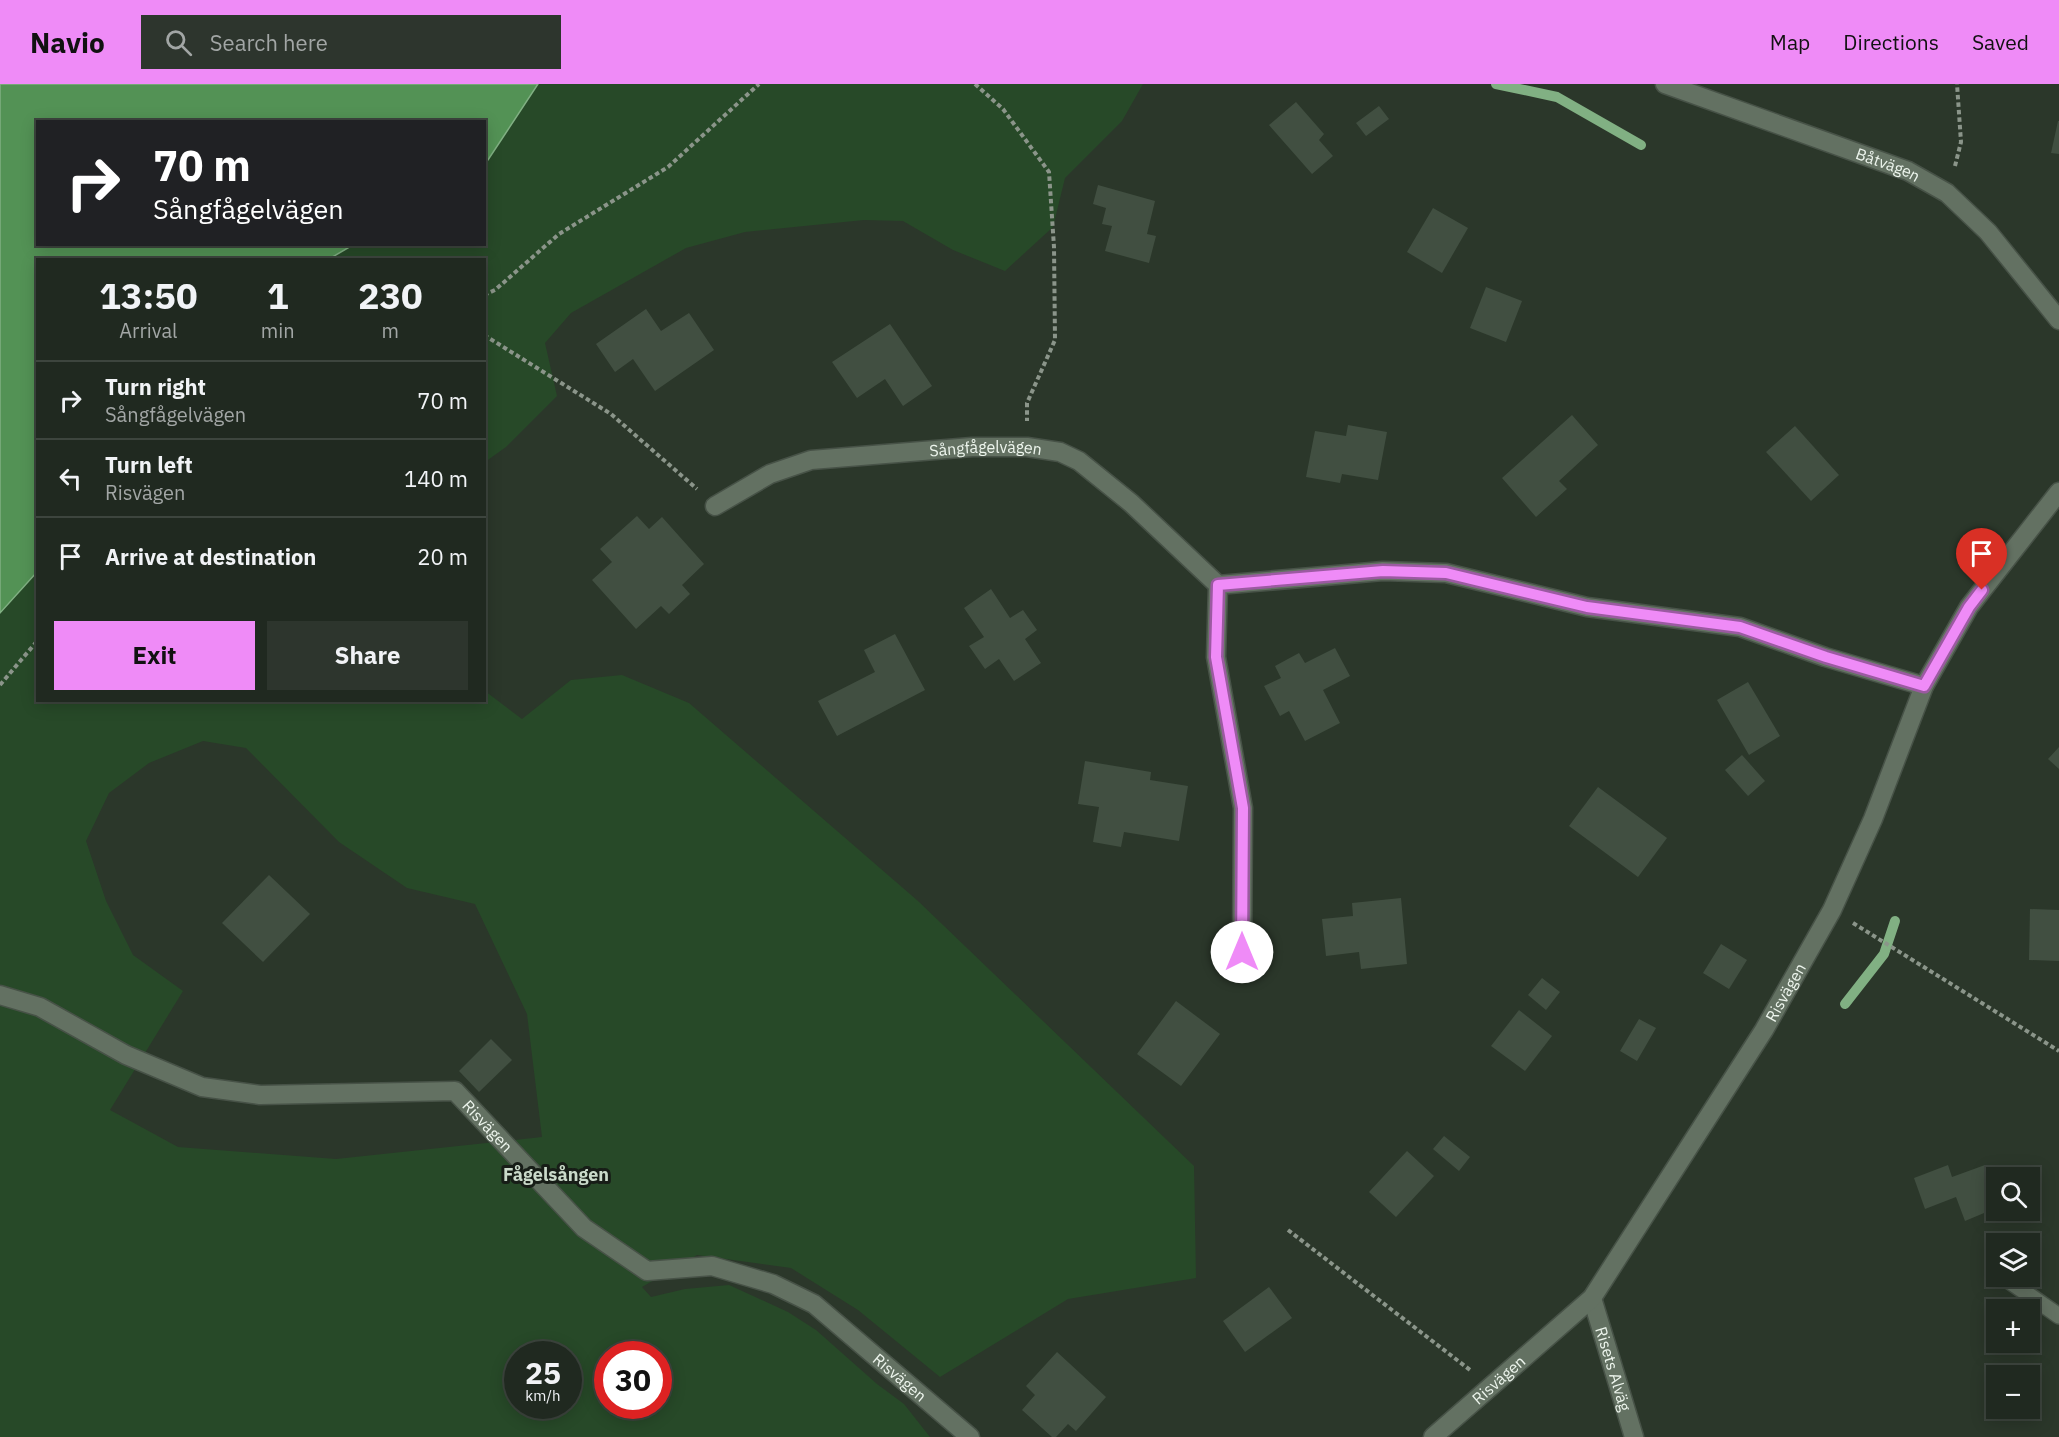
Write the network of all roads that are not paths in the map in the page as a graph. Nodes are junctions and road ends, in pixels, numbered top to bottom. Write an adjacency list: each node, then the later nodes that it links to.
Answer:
1 (1665, 84): 2 (street, Båtvägen)
2 (2059, 320)
3 (2059, 492): 6 (street, Risvägen)
4 (715, 506): 5 (street, Sångfågelvägen)
5 (1218, 585): 6 (street); 7 (street)
6 (1924, 686): 10 (street, Risvägen)
7 (1242, 952)
8 (0, 995): 12 (street, Risvägen)
9 (2017, 1287): 11 (lane)
10 (1592, 1298): 13 (street, Risvägen); 14 (street, Risets Alväg)
11 (2059, 1316)
12 (970, 1437)
13 (1433, 1437)
14 (1634, 1437)

